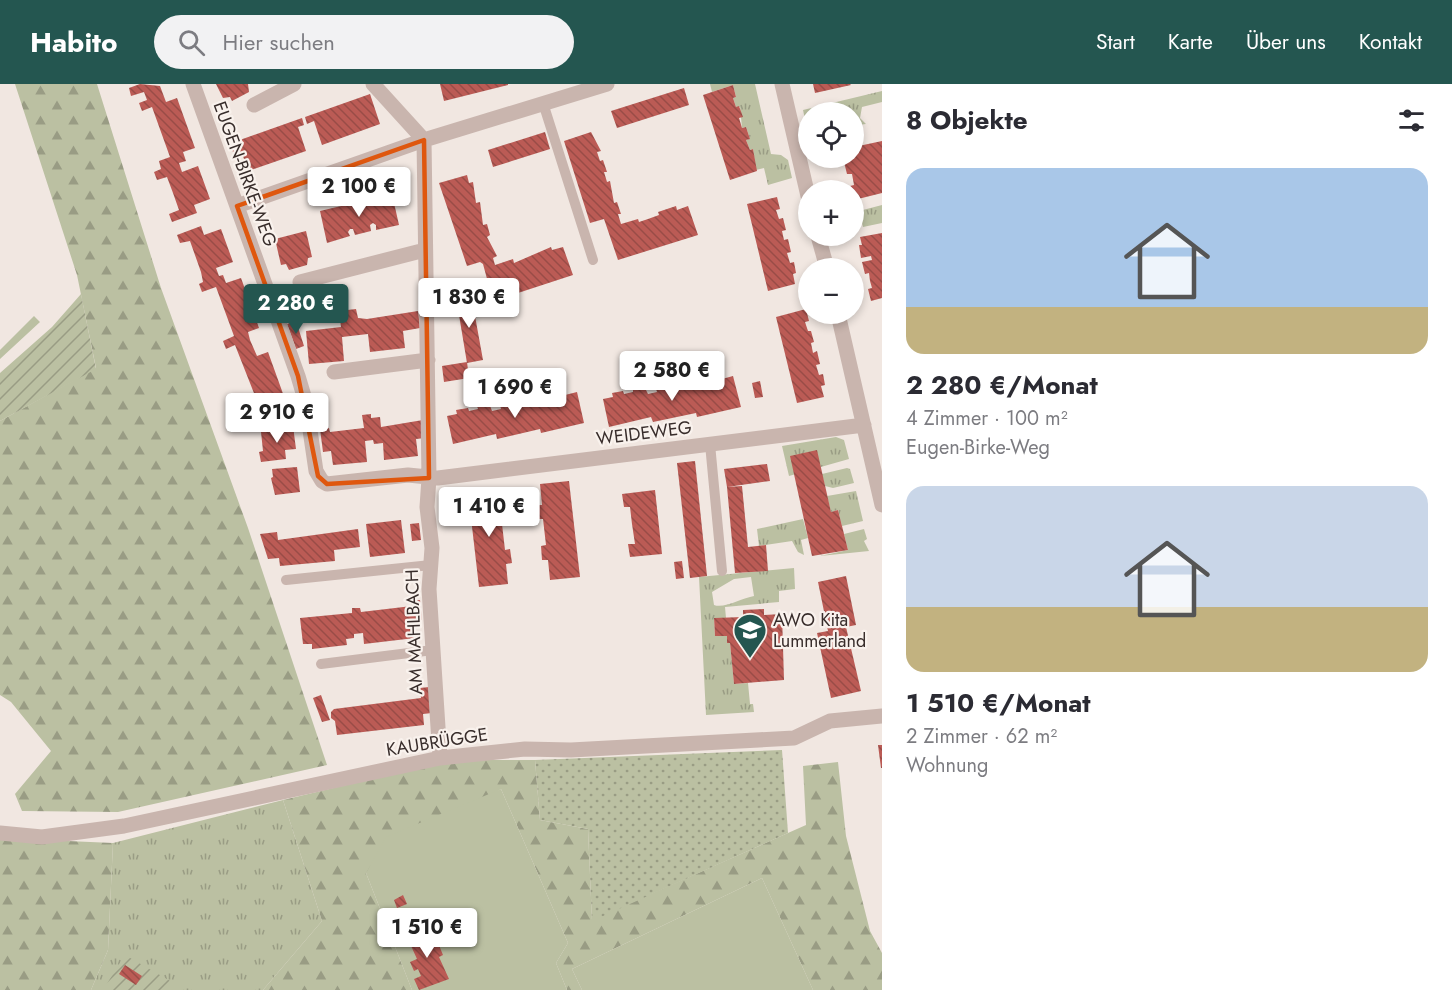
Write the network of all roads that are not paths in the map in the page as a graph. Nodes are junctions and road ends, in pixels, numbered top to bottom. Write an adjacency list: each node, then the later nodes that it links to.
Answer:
1 (193, 84): 10 (street, EUGEN-BIRKE-WEG)
2 (294, 84): 7 (street)
3 (373, 84): 8 (street)
4 (607, 84): 6 (street)
5 (782, 84): 9 (street)
6 (543, 103): 8 (street); 12 (lane)
7 (254, 105)
8 (424, 140): 10 (street); 11 (street, AM MAHLBACH)
9 (804, 180)
10 (237, 206): 19 (street, EUGEN-BIRKE-WEG)
11 (425, 250): 13 (street); 15 (street, AM MAHLBACH)
12 (593, 260)
13 (300, 282)
14 (840, 324): 17 (street)
15 (428, 360): 16 (street); 19 (street, AM MAHLBACH)
16 (334, 372)
17 (864, 425): 18 (street, WEIDEWEG); 20 (street)
18 (710, 444): 19 (street, WEIDEWEG); 22 (lane)
19 (429, 478): 21 (street, AM MAHLBACH)
20 (882, 505)
21 (431, 565): 23 (lane); 24 (street, AM MAHLBACH)
22 (722, 571)
23 (286, 580)
24 (433, 650): 25 (lane); 27 (street, AM MAHLBACH)
25 (321, 664)
26 (882, 716): 27 (street, KAUBRÜGGE)
27 (440, 758): 28 (street, KAUBRÜGGE)
28 (0, 833)

